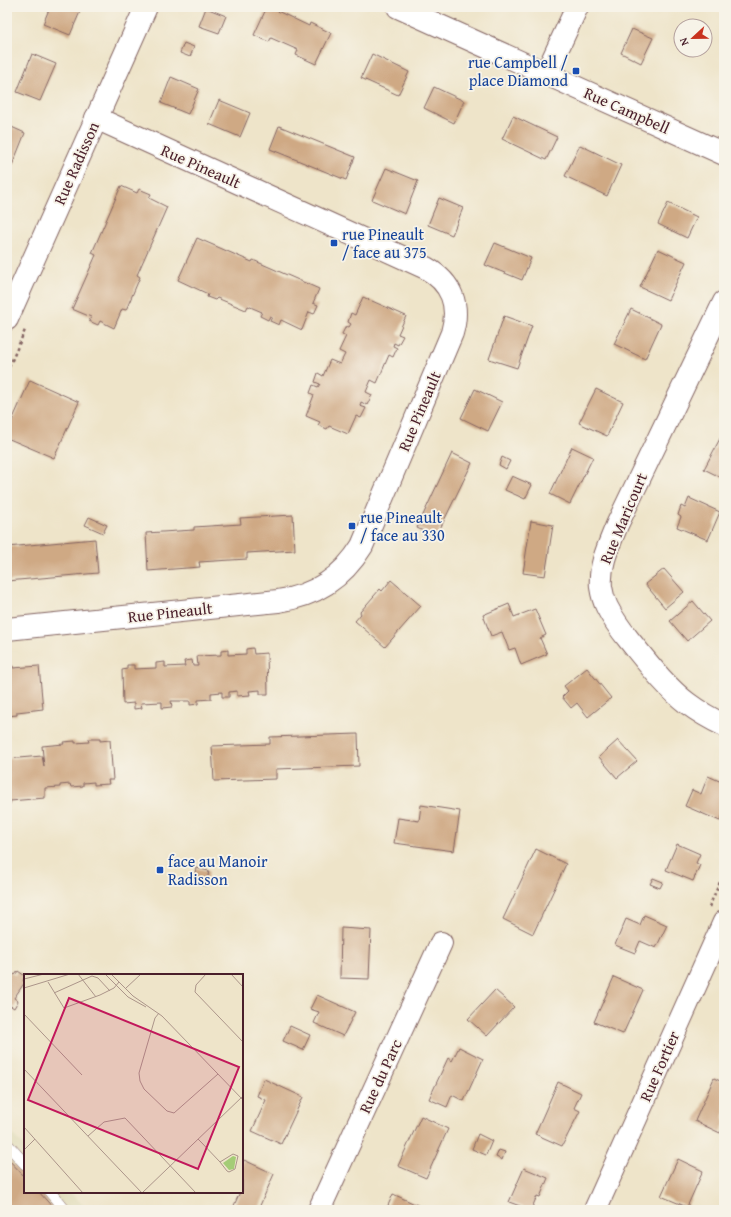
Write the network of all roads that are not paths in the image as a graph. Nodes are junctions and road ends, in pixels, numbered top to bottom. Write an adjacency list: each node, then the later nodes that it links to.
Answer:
1 (146, 7): 5 (street, Rue Radisson)
2 (398, 7): 4 (street, Rue Campbell)
3 (577, 7): 4 (street)
4 (546, 74): 6 (street, Rue Campbell)
5 (96, 118): 8 (street, Rue Radisson); 9 (street, Rue Pineault)
6 (724, 154)
7 (724, 302): 10 (street, Rue Maricourt)
8 (7, 319)
9 (7, 629)
10 (724, 725)
11 (724, 922): 18 (street, Rue Fortier)
12 (441, 942): 17 (street, Rue du Parc)
13 (7, 1144): 14 (lane)
14 (24, 1163)
15 (51, 1193): 16 (lane)
16 (65, 1210)
17 (319, 1210)
18 (595, 1210)

